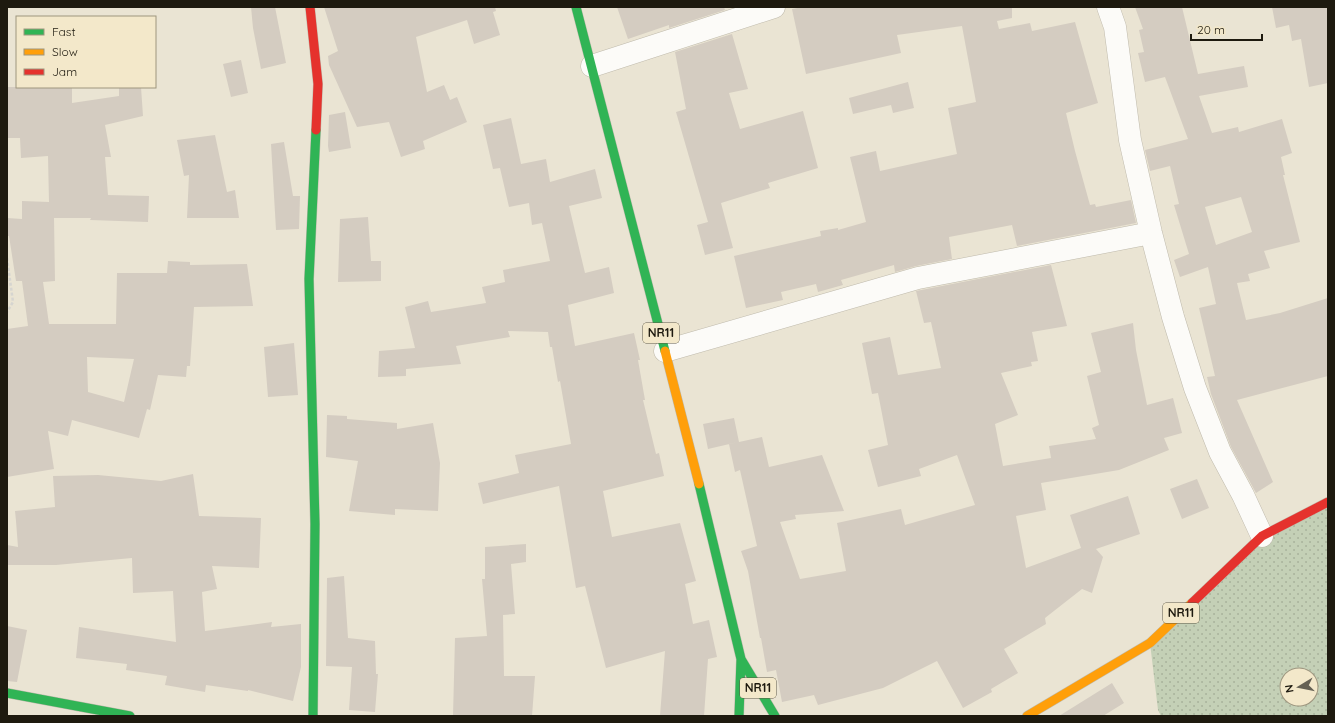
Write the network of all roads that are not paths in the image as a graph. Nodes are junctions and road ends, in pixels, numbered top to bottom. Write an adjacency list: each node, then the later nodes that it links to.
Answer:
1 (310, 7): 13 (main road)
2 (576, 7): 5 (main road, NR11)
3 (774, 7): 5 (street)
4 (1108, 7): 6 (street)
5 (592, 66): 7 (main road, NR11)
6 (1152, 233): 7 (street); 9 (street)
7 (665, 351): 10 (main road, NR11)
8 (1328, 502): 9 (main road, NR11)
9 (1262, 536): 16 (main road, NR11)
10 (741, 659): 14 (main road, NR11); 15 (main road, NR11)
11 (7, 693): 12 (main road)
12 (130, 716)
13 (313, 716)
14 (739, 716)
15 (774, 716)
16 (1027, 716)

